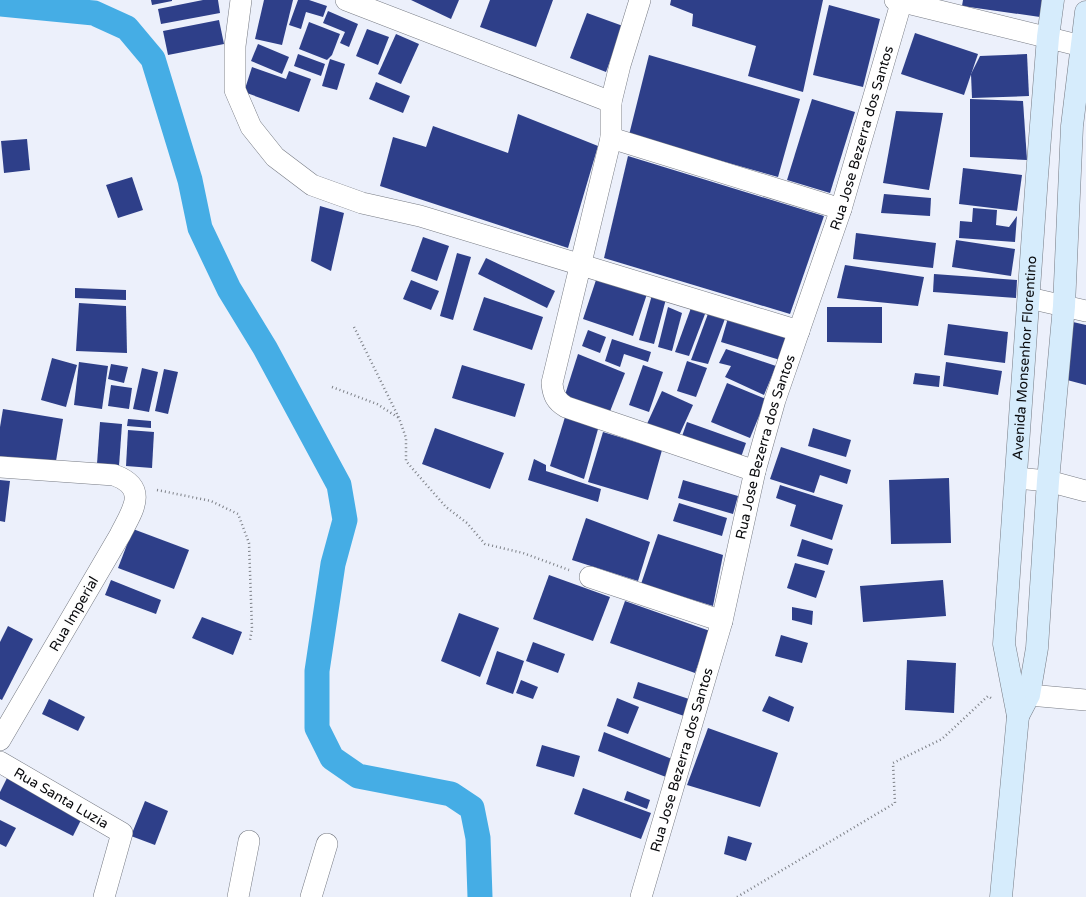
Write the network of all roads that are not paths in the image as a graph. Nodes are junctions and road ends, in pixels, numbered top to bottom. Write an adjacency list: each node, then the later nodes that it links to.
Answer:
1 (241, 0): 12 (street)
2 (346, 0): 9 (street)
3 (640, 0): 9 (street)
4 (1053, 0): 7 (main road, Avenida Monsenhor Florentino)
5 (900, 1): 7 (street); 11 (street, Rua Jose Bezerra dos Santos)
6 (1086, 12): 8 (main road, Avenida Monsenhor Florentino)
7 (1048, 37): 8 (street); 13 (main road, Avenida Monsenhor Florentino)
8 (1084, 47): 14 (main road, Avenida Monsenhor Florentino)
9 (611, 102): 10 (street)
10 (611, 138): 11 (street); 12 (street)
11 (841, 209): 16 (street, Rua Jose Bezerra dos Santos)
12 (581, 266): 16 (street); 18 (street)
13 (1029, 298): 14 (street); 19 (main road, Avenida Monsenhor Florentino)
14 (1064, 306): 15 (street); 20 (main road, Avenida Monsenhor Florentino)
15 (1086, 311)
16 (799, 331): 18 (street, Rua Jose Bezerra dos Santos)
17 (0, 467): 27 (street, Rua Imperial)
18 (755, 471): 23 (street, Rua Jose Bezerra dos Santos)
19 (1016, 478): 20 (street); 26 (main road, Avenida Monsenhor Florentino)
20 (1048, 481): 21 (street); 24 (main road, Avenida Monsenhor Florentino)
21 (1086, 491)
22 (590, 577): 23 (street)
23 (722, 621): 34 (street, Rua Jose Bezerra dos Santos)
24 (1029, 695): 25 (street); 26 (main road, Avenida Monsenhor Florentino)
25 (1086, 700)
26 (1018, 716): 35 (main road, Avenida Monsenhor Florentino)
27 (0, 740)
28 (0, 762): 31 (street, Rua Santa Luzia)
29 (248, 841): 32 (street)
30 (327, 844): 33 (street)
31 (104, 897)
32 (238, 897)
33 (311, 897)
34 (641, 897)
35 (1001, 897)

